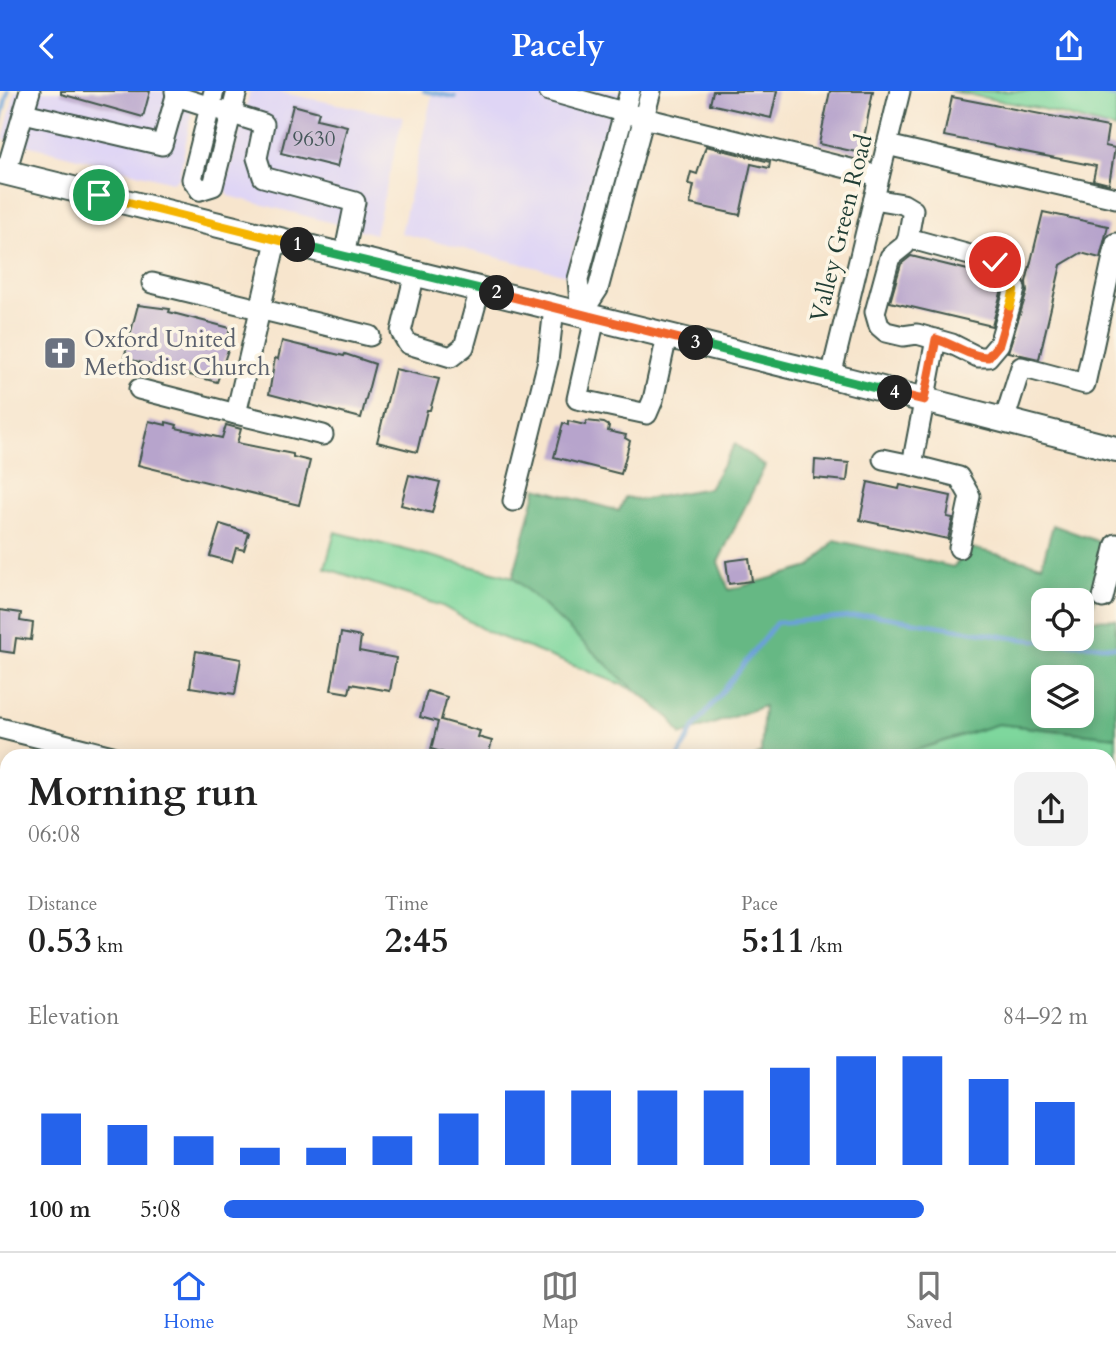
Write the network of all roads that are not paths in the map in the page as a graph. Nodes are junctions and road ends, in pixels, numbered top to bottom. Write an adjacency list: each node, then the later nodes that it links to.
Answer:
1 (30, 91): 10 (street)
2 (237, 91): 11 (street)
3 (549, 91): 9 (street)
4 (630, 91): 9 (street)
5 (651, 91): 12 (street)
6 (900, 91): 13 (street, Valley Green Road)
7 (176, 93): 8 (street); 10 (street)
8 (212, 99): 11 (street); 16 (street)
9 (624, 112): 12 (street); 29 (street)
10 (24, 113): 14 (street)
11 (231, 114): 16 (street); 23 (street)
12 (644, 118): 15 (street); 29 (street)
13 (887, 145): 15 (street, Valley Green Road); 17 (street)
14 (3, 172): 19 (main road)
15 (880, 176): 18 (street, Valley Green Road)
16 (200, 190): 19 (street)
17 (1116, 198)
18 (874, 199): 20 (street); 33 (street, Valley Green Road)
19 (192, 218): 21 (main road)
20 (908, 238): 32 (street); 32 (street)
21 (276, 241): 23 (main road); 28 (street)
22 (1116, 243): 37 (street)
23 (344, 256): 24 (main road)
24 (415, 273): 26 (main road); 26 (street)
25 (152, 283): 28 (street)
26 (480, 289): 27 (main road)
27 (554, 308): 29 (main road); 42 (street)
28 (261, 310): 30 (street); 36 (street)
29 (588, 316): 31 (main road); 31 (street)
30 (370, 336)
31 (667, 336): 33 (main road)
32 (936, 339): 35 (street)
33 (831, 376): 35 (main road)
34 (139, 389): 36 (street)
35 (924, 400): 37 (main road); 41 (street)
36 (236, 414): 38 (street)
37 (1004, 421): 39 (main road)
38 (323, 435)
39 (1116, 449)
40 (883, 459): 41 (street)
41 (912, 465): 44 (street)
42 (513, 501)
43 (1116, 544): 45 (street)
44 (959, 548)
45 (1103, 598)
46 (0, 728): 47 (street)
47 (84, 749)

